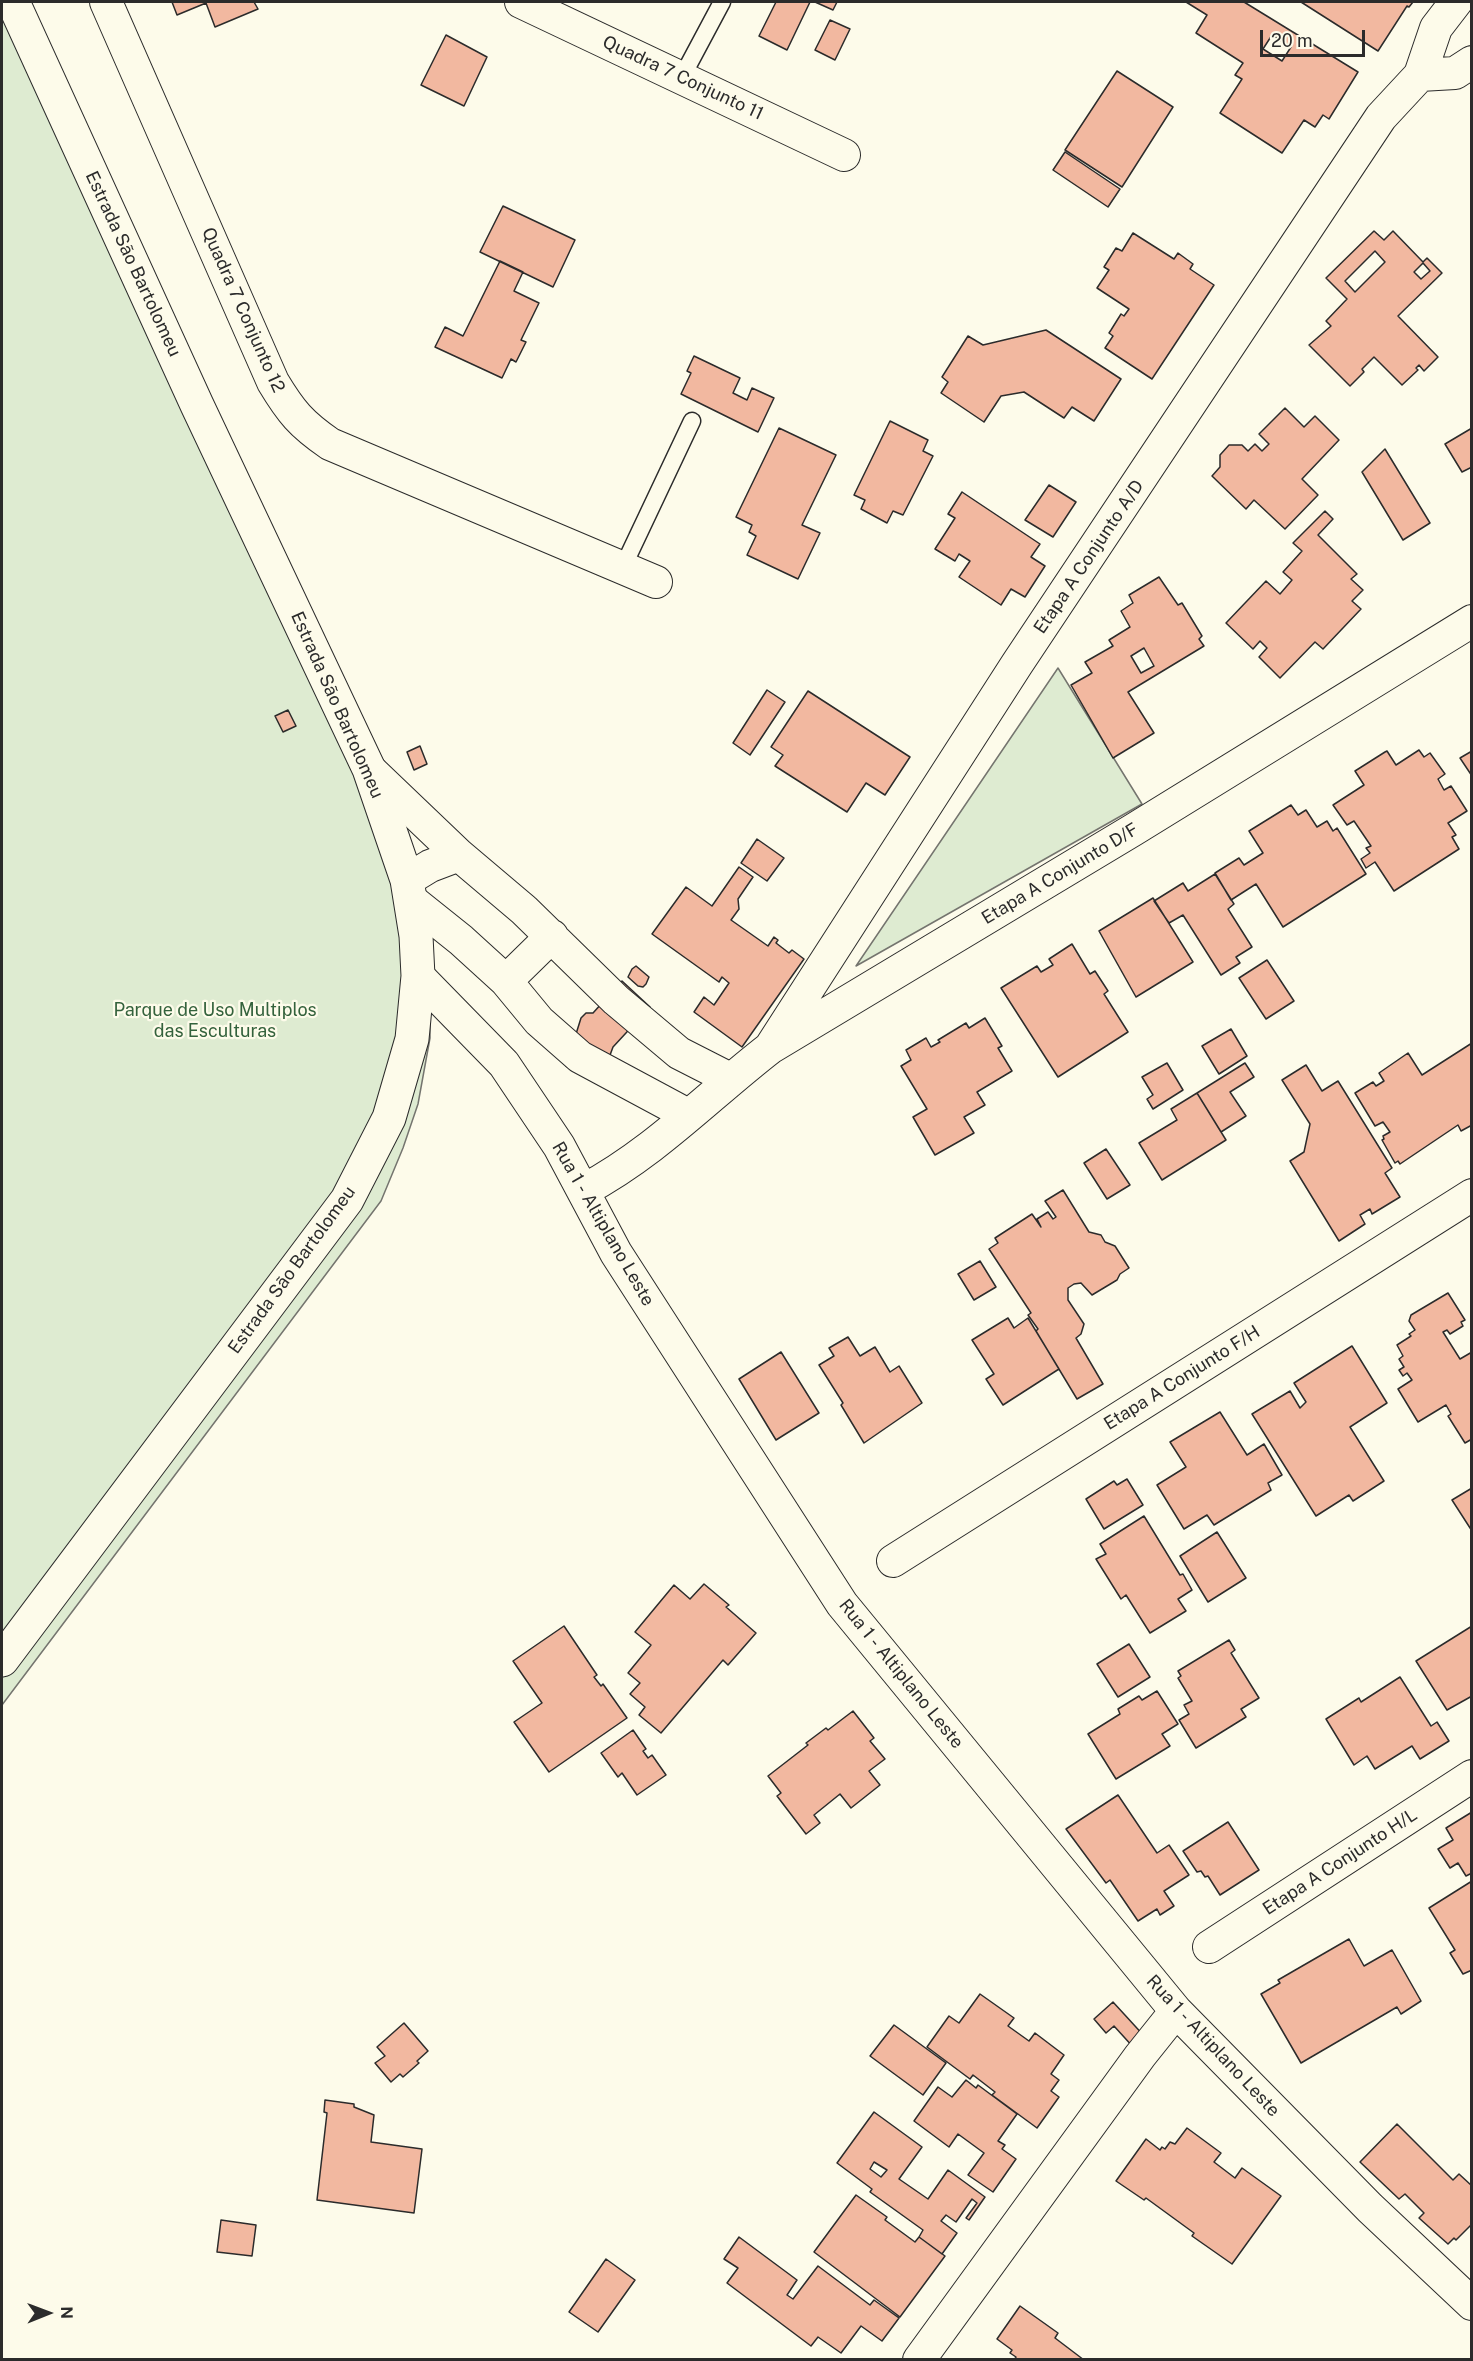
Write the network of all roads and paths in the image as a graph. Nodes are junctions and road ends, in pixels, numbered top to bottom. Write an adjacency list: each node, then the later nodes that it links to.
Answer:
1 (13, 2): 14 (street, Estrada São Bartolomeu)
2 (106, 2): 11 (street, Quadra 7 Conjunto 12)
3 (521, 2): 8 (street, Quadra 7 Conjunto 11)
4 (722, 2): 8 (lane)
5 (1455, 2): 7 (street)
6 (1472, 62): 7 (street)
7 (1420, 75): 20 (street, Etapa A Conjunto A/D)
8 (682, 77): 9 (street, Quadra 7 Conjunto 11)
9 (844, 155)
10 (692, 421): 11 (lane)
11 (623, 567): 12 (street, Quadra 7 Conjunto 12)
12 (656, 582)
13 (1472, 621): 20 (street, Etapa A Conjunto D/F)
14 (369, 769): 15 (street); 16 (street, Estrada São Bartolomeu)
15 (459, 855): 16 (street); 17 (street)
16 (409, 890): 18 (street, Estrada São Bartolomeu); 19 (street)
17 (552, 936): 19 (street); 21 (street)
18 (418, 976): 23 (street, Rua 1 - Altiplano Leste); 26 (street, Estrada São Bartolomeu)
19 (506, 981): 22 (street)
20 (770, 1048): 21 (street, Etapa A Conjunto D/F)
21 (730, 1079): 22 (street, Etapa A Conjunto D/F)
22 (688, 1115): 23 (street, Etapa A Conjunto D/F)
23 (584, 1190): 29 (street, Rua 1 - Altiplano Leste)
24 (1472, 1196): 25 (street, Etapa A Conjunto F/H)
25 (893, 1561)
26 (2, 1660)
27 (1472, 1776): 28 (street, Etapa A Conjunto H/L)
28 (1209, 1947)
29 (1176, 2011): 30 (street, Rua 1 - Altiplano Leste); 31 (street)
30 (1472, 2304)
31 (918, 2360)

